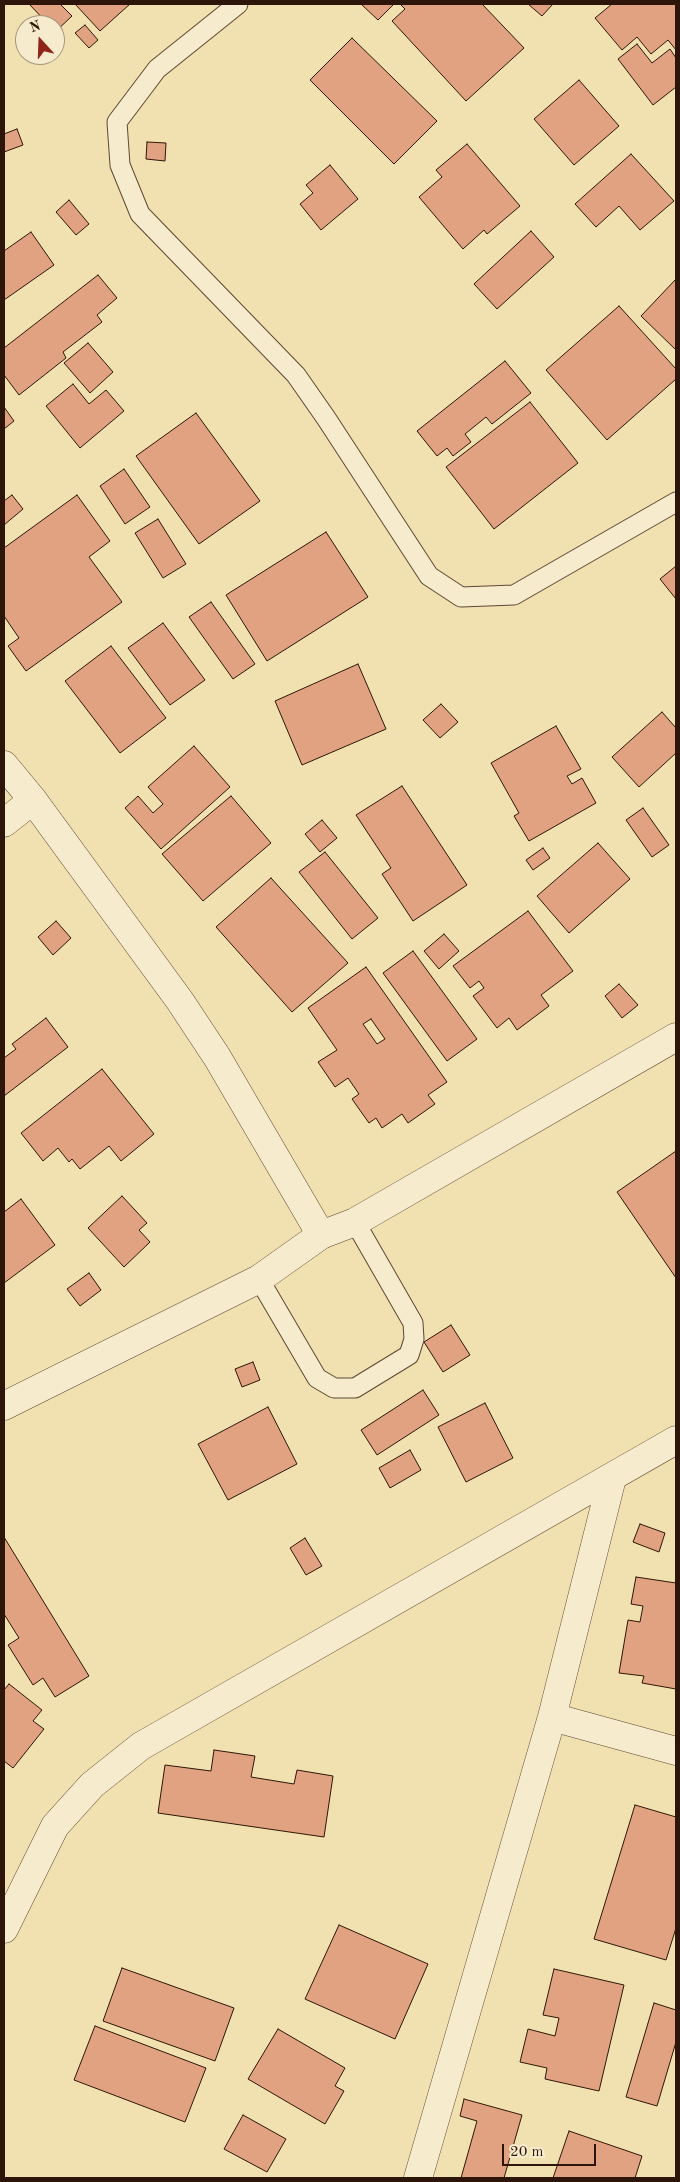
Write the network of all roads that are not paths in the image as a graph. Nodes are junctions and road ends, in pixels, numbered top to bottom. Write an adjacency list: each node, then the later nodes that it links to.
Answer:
1 (238, 4): 2 (lane)
2 (676, 502)
3 (4, 766): 4 (street)
4 (33, 800): 5 (street); 8 (street)
5 (4, 823)
6 (676, 1037): 7 (street)
7 (355, 1222): 8 (street); 9 (lane)
8 (321, 1235): 9 (street)
9 (259, 1279): 10 (street)
10 (4, 1406)
11 (676, 1440): 12 (street)
12 (612, 1478): 13 (street); 15 (street)
13 (552, 1717): 14 (street); 16 (street)
14 (676, 1751)
15 (4, 1929)
16 (418, 2178)

